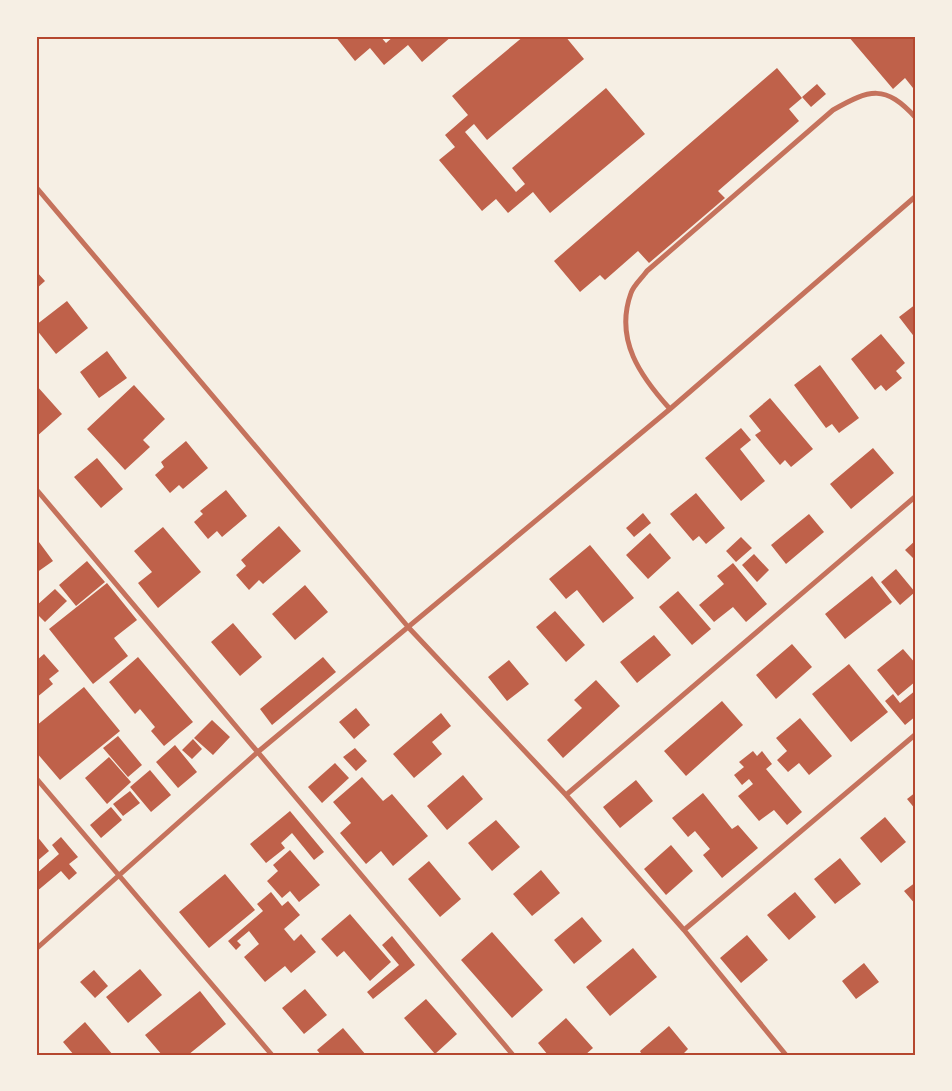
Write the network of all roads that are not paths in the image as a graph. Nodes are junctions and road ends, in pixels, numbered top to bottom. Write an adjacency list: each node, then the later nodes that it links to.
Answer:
1 (916, 118): 4 (street)
2 (36, 187): 7 (street)
3 (916, 196): 4 (street)
4 (670, 410): 7 (street)
5 (36, 489): 9 (street)
6 (916, 496): 11 (street)
7 (409, 628): 9 (street); 11 (street)
8 (916, 734): 13 (street)
9 (259, 751): 12 (street); 16 (street)
10 (36, 778): 12 (street)
11 (566, 795): 13 (street)
12 (120, 876): 14 (street); 15 (street)
13 (684, 930): 17 (street)
14 (36, 949)
15 (272, 1055)
16 (513, 1055)
17 (786, 1055)

